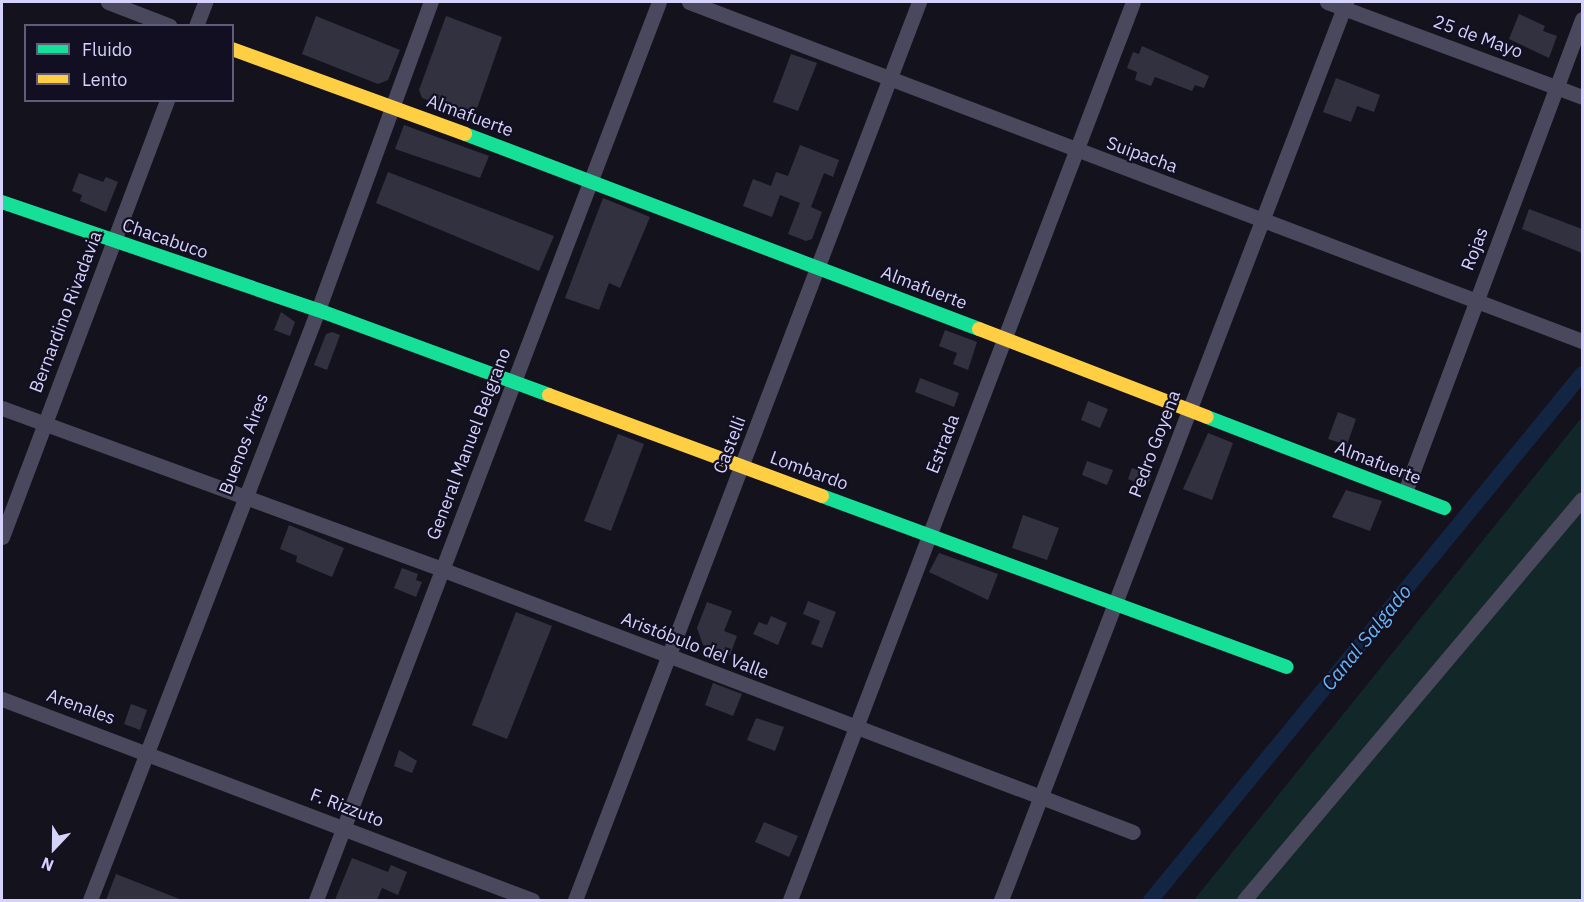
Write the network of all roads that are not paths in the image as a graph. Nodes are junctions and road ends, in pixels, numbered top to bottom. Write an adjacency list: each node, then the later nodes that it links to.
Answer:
1 (108, 2): 11 (street)
2 (205, 2): 12 (street)
3 (431, 2): 18 (street, Buenos Aires)
4 (659, 2): 20 (street, General Manuel Belgrano)
5 (689, 2): 14 (street, Suipacha)
6 (919, 2): 14 (street, Castelli)
7 (1133, 2): 19 (street, Estrada)
8 (1327, 2): 9 (street, 25 de Mayo)
9 (1345, 5): 15 (street, 25 de Mayo); 22 (street, Pedro Goyena)
10 (1582, 20): 15 (street, Rojas)
11 (165, 24)
12 (197, 24)
13 (234, 50): 18 (street, Almafuerte)
14 (890, 78): 19 (street, Suipacha); 24 (street, Castelli)
15 (1557, 88): 16 (street, 25 de Mayo); 25 (street, Rojas)
16 (1582, 97)
17 (166, 102): 23 (street, Bernardino Rivadavia)
18 (391, 106): 20 (street, Almafuerte); 26 (street, Buenos Aires)
19 (1076, 151): 22 (street, Suipacha); 27 (street, Estrada)
20 (592, 180): 24 (street, Almafuerte); 29 (street, General Manuel Belgrano)
21 (2, 202): 23 (street, Chacabuco)
22 (1262, 220): 25 (street, Suipacha); 31 (street, Pedro Goyena)
23 (114, 240): 26 (street, Chacabuco); 32 (street, Bernardino Rivadavia)
24 (818, 267): 27 (street, Almafuerte); 33 (street, Castelli)
25 (1476, 302): 28 (street, Suipacha); 34 (street, Rojas)
26 (318, 310): 29 (street, Lombardo); 35 (street, Buenos Aires)
27 (1004, 338): 31 (street, Almafuerte); 38 (street, Estrada)
28 (1582, 341)
29 (514, 381): 33 (street, Lombardo); 40 (street, General Manuel Belgrano)
30 (2, 408): 32 (street, Aristóbulo del Valle)
31 (1190, 409): 34 (street, Almafuerte); 41 (street, Pedro Goyena)
32 (45, 424): 35 (street, Aristóbulo del Valle); 39 (street, Bernardino Rivadavia)
33 (743, 466): 38 (street, Lombardo); 42 (street, Castelli)
34 (1405, 492): 37 (street, Almafuerte)
35 (244, 495): 40 (street, Aristóbulo del Valle); 46 (street, Buenos Aires)
36 (1582, 499): 56 (street)
37 (1444, 508)
38 (929, 535): 41 (street, Lombardo); 45 (street, Estrada)
39 (2, 537)
40 (441, 569): 42 (street, Aristóbulo del Valle); 48 (street, General Manuel Belgrano)
41 (1116, 602): 43 (street, Lombardo); 47 (street, Pedro Goyena)
42 (670, 657): 45 (street, Aristóbulo del Valle); 53 (street, Castelli)
43 (1287, 667)
44 (2, 699): 46 (street, Arenales)
45 (856, 728): 47 (street, Aristóbulo del Valle); 54 (street, Estrada)
46 (147, 752): 48 (street, F. Rizzuto); 50 (street, Buenos Aires)
47 (1042, 796): 49 (street, Aristóbulo del Valle); 55 (street, Pedro Goyena)
48 (343, 827): 51 (street, General Manuel Belgrano); 52 (street, F. Rizzuto)
49 (1133, 832)
50 (90, 900)
51 (315, 900)
52 (532, 900)
53 (575, 900)
54 (790, 900)
55 (1001, 900)
56 (1244, 900)

